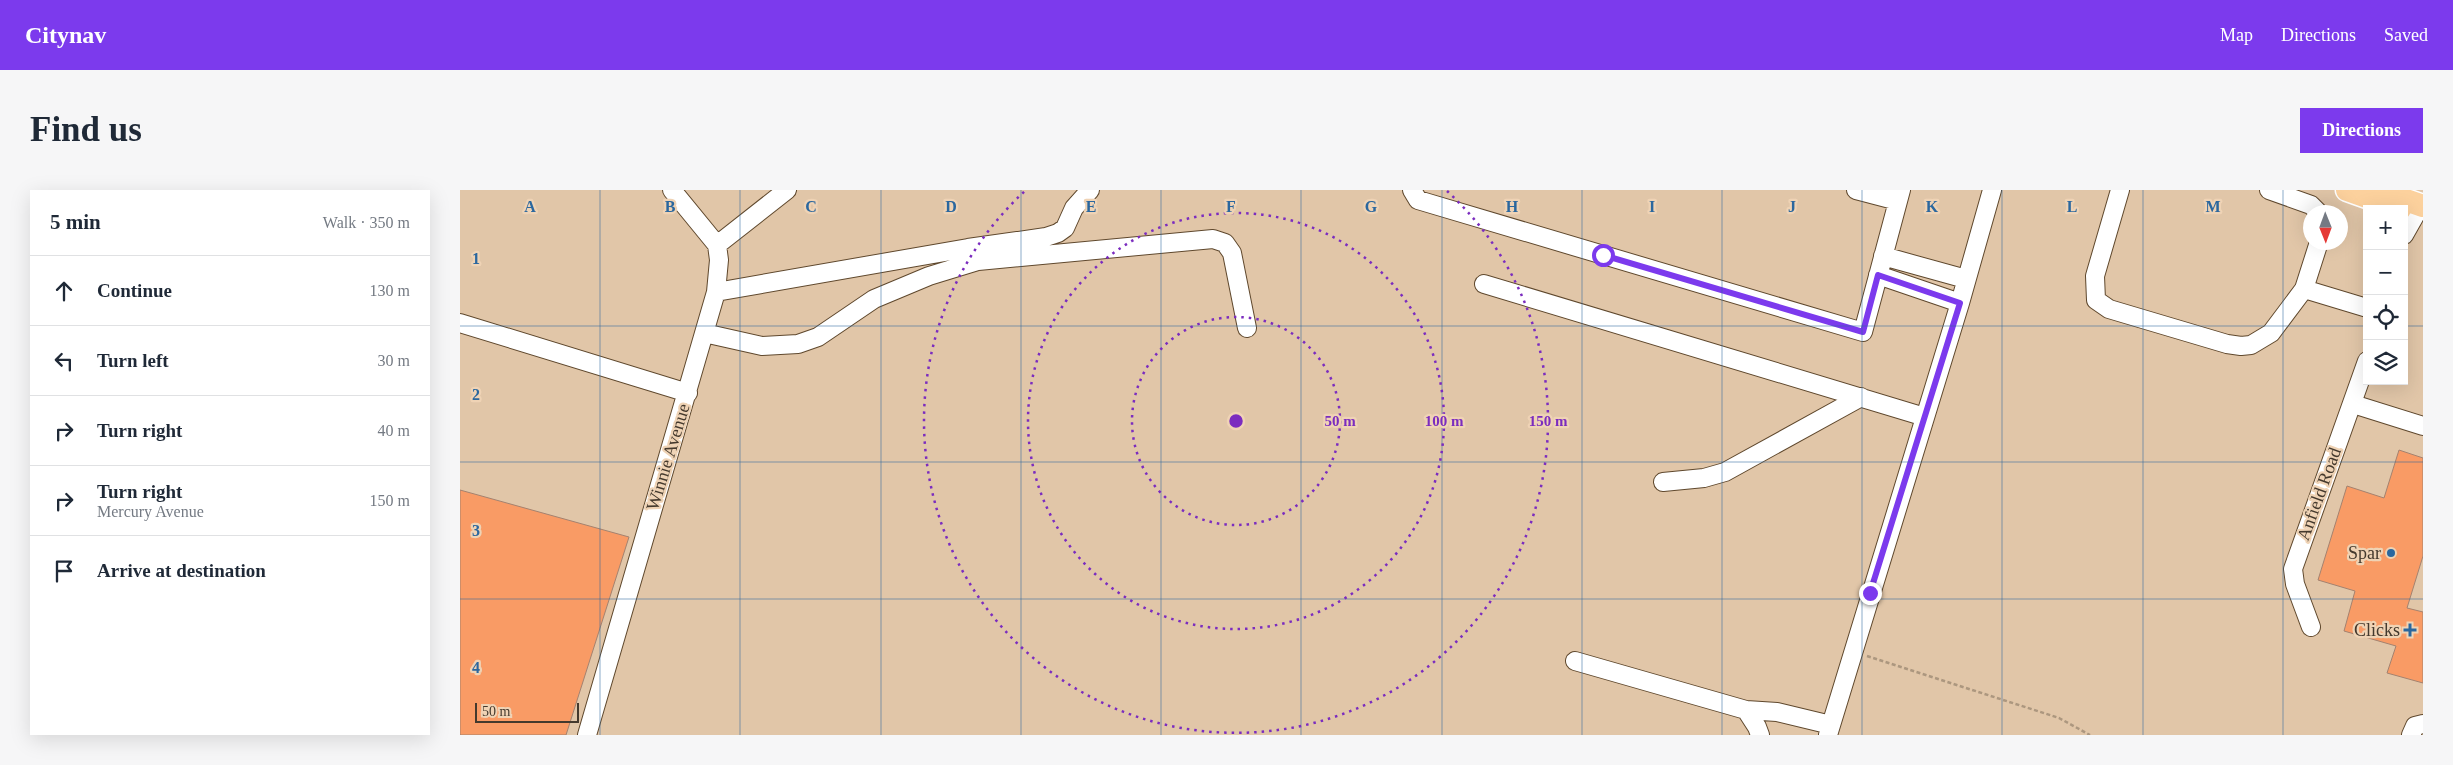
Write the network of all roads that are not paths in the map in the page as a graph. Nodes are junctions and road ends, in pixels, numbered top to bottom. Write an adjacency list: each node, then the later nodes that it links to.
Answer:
1 (672, 190): 15 (street)
2 (787, 190): 15 (street)
3 (1090, 190): 22 (street)
4 (1412, 190): 18 (street)
5 (1856, 190): 11 (street)
6 (1992, 190): 19 (street)
7 (2120, 190): 21 (street)
8 (2268, 190): 12 (street)
9 (2347, 190): 13 (main road)
10 (2376, 190): 13 (main road)
11 (1899, 196): 17 (street)
12 (2312, 205)
13 (2414, 210): 14 (street)
14 (2408, 225)
15 (717, 245): 22 (street, Winnie Avenue)
16 (2316, 250): 21 (street)
17 (1883, 256): 18 (street); 19 (street)
18 (1878, 275): 23 (street)
19 (1958, 277): 23 (street)
20 (1484, 284): 30 (street)
21 (2304, 289): 24 (street)
22 (716, 292): 27 (street, Winnie Avenue)
23 (1952, 300): 32 (street)
24 (2363, 307)
25 (460, 323): 29 (street)
26 (1247, 328): 27 (street)
27 (704, 333): 29 (street, Winnie Avenue)
28 (2363, 374): 31 (street, Anfield Road)
29 (688, 393): 41 (street, Winnie Avenue)
30 (1861, 398): 32 (street); 34 (street)
31 (2353, 404): 33 (street); 35 (street, Anfield Road)
32 (1925, 417): 40 (street)
33 (2423, 426)
34 (1663, 482)
35 (2311, 627)
36 (1575, 661): 37 (street)
37 (1746, 710): 38 (street); 42 (street)
38 (1776, 712): 40 (street); 42 (street)
39 (2423, 724): 43 (street)
40 (1830, 730)
41 (587, 735)
42 (1761, 735)
43 (2411, 735)

